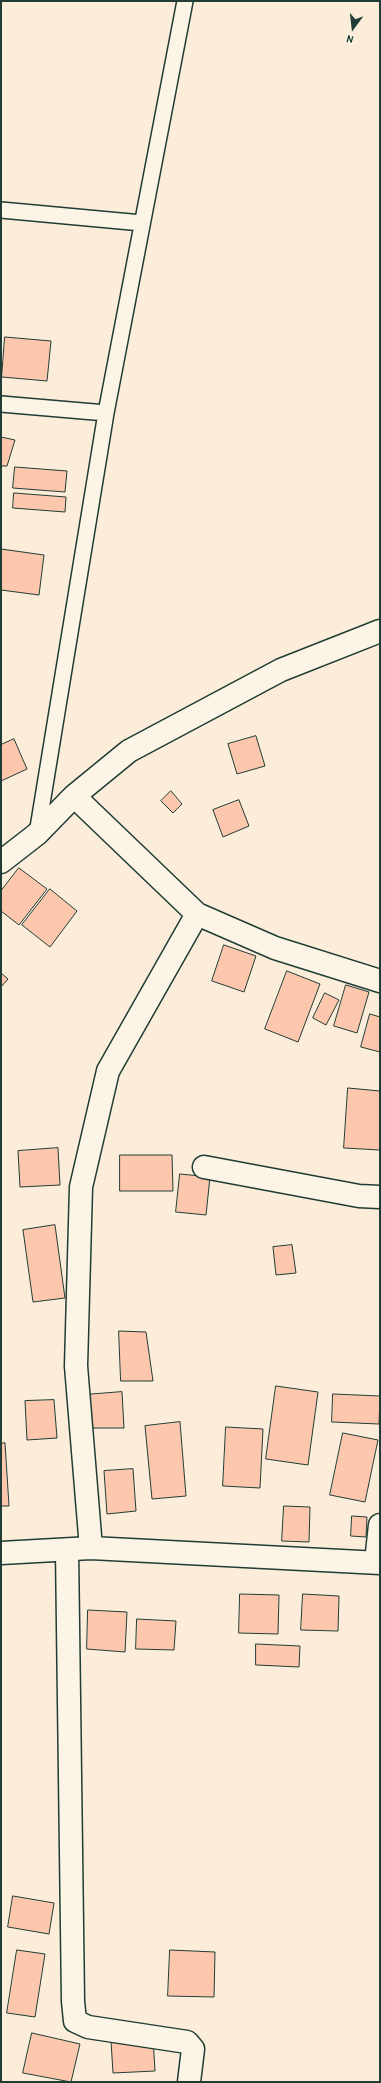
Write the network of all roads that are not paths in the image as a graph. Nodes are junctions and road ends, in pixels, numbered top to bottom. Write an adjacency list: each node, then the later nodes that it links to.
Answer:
1 (185, 1): 3 (lane)
2 (1, 210): 3 (lane)
3 (142, 223): 5 (lane)
4 (1, 404): 5 (lane)
5 (106, 414): 8 (lane)
6 (380, 630): 7 (street)
7 (74, 796): 8 (street); 10 (street)
8 (37, 834): 9 (street)
9 (1, 862)
10 (197, 914): 11 (street); 15 (street)
11 (380, 981)
12 (204, 1166): 13 (street)
13 (380, 1197)
14 (380, 1525): 18 (street)
15 (92, 1548): 16 (street); 18 (street)
16 (67, 1550): 17 (street); 19 (street)
17 (1, 1553)
18 (378, 1563)
19 (189, 2082)

